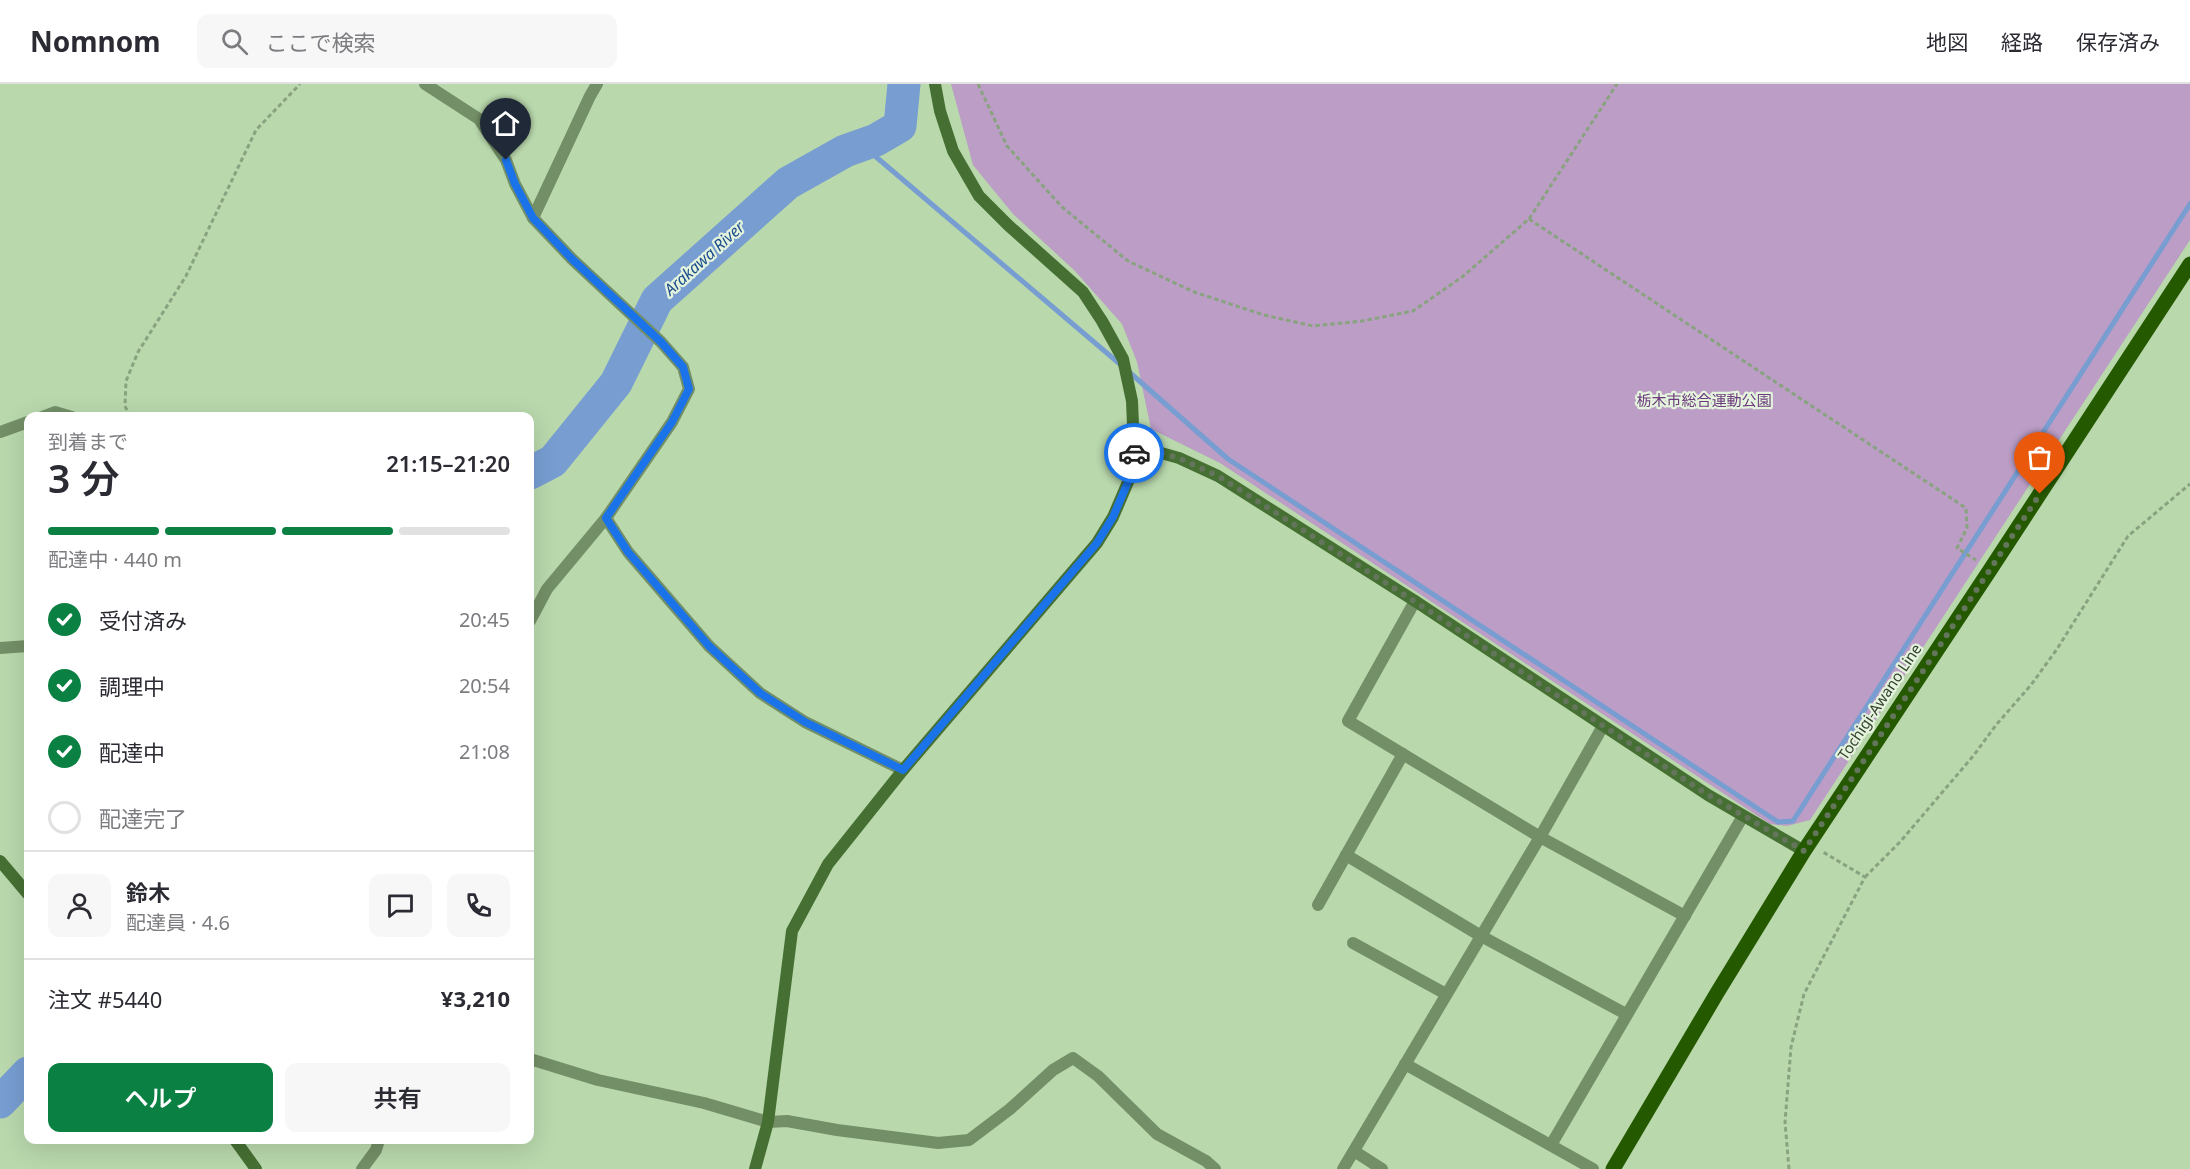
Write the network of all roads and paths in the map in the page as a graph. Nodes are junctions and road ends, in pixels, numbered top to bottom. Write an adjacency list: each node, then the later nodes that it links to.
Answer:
1 (300, 84): 10 (path)
2 (425, 84): 7 (street)
3 (597, 84): 7 (street)
4 (935, 84): 13 (street)
5 (978, 84): 8 (path)
6 (1617, 84): 8 (path)
7 (533, 218): 15 (street)
8 (1529, 219): 16 (path)
9 (2190, 264): 16 (main road, Tochigi-Awano Line)
10 (128, 412)
11 (24, 423): 12 (street)
12 (0, 432)
13 (1134, 449): 17 (street); 23 (street)
14 (2190, 484): 29 (path)
15 (606, 518): 18 (street); 23 (street)
16 (1990, 570): 26 (main road, Tochigi-Awano Line)
17 (1414, 601): 21 (street); 22 (street)
18 (534, 613)
19 (24, 646): 20 (street)
20 (0, 648)
21 (1603, 726): 24 (street); 25 (street)
22 (1402, 754): 25 (street); 27 (street)
23 (903, 770): 39 (street)
24 (1743, 816): 26 (street); 32 (street)
25 (1540, 837): 32 (street); 33 (street)
26 (1804, 851): 29 (path); 51 (main road, Tochigi-Awano Line)
27 (1346, 855): 31 (street); 33 (street)
28 (0, 861): 30 (street)
29 (1865, 877): 52 (path)
30 (24, 889)
31 (1318, 904)
32 (1685, 916): 36 (street)
33 (1482, 936): 35 (street); 36 (street)
34 (1353, 943): 35 (street)
35 (1446, 994): 38 (street)
36 (1626, 1014): 42 (street)
37 (534, 1060): 39 (street)
38 (1405, 1064): 42 (street); 43 (street)
39 (768, 1122): 46 (street); 47 (street)
40 (238, 1144): 44 (street)
41 (378, 1144): 45 (street)
42 (1551, 1144): 50 (street)
43 (1354, 1151): 48 (street); 49 (street)
44 (256, 1169)
45 (362, 1169)
46 (755, 1169)
47 (1215, 1169)
48 (1343, 1169)
49 (1382, 1169)
50 (1593, 1169)
51 (1613, 1169)
52 (1789, 1169)

